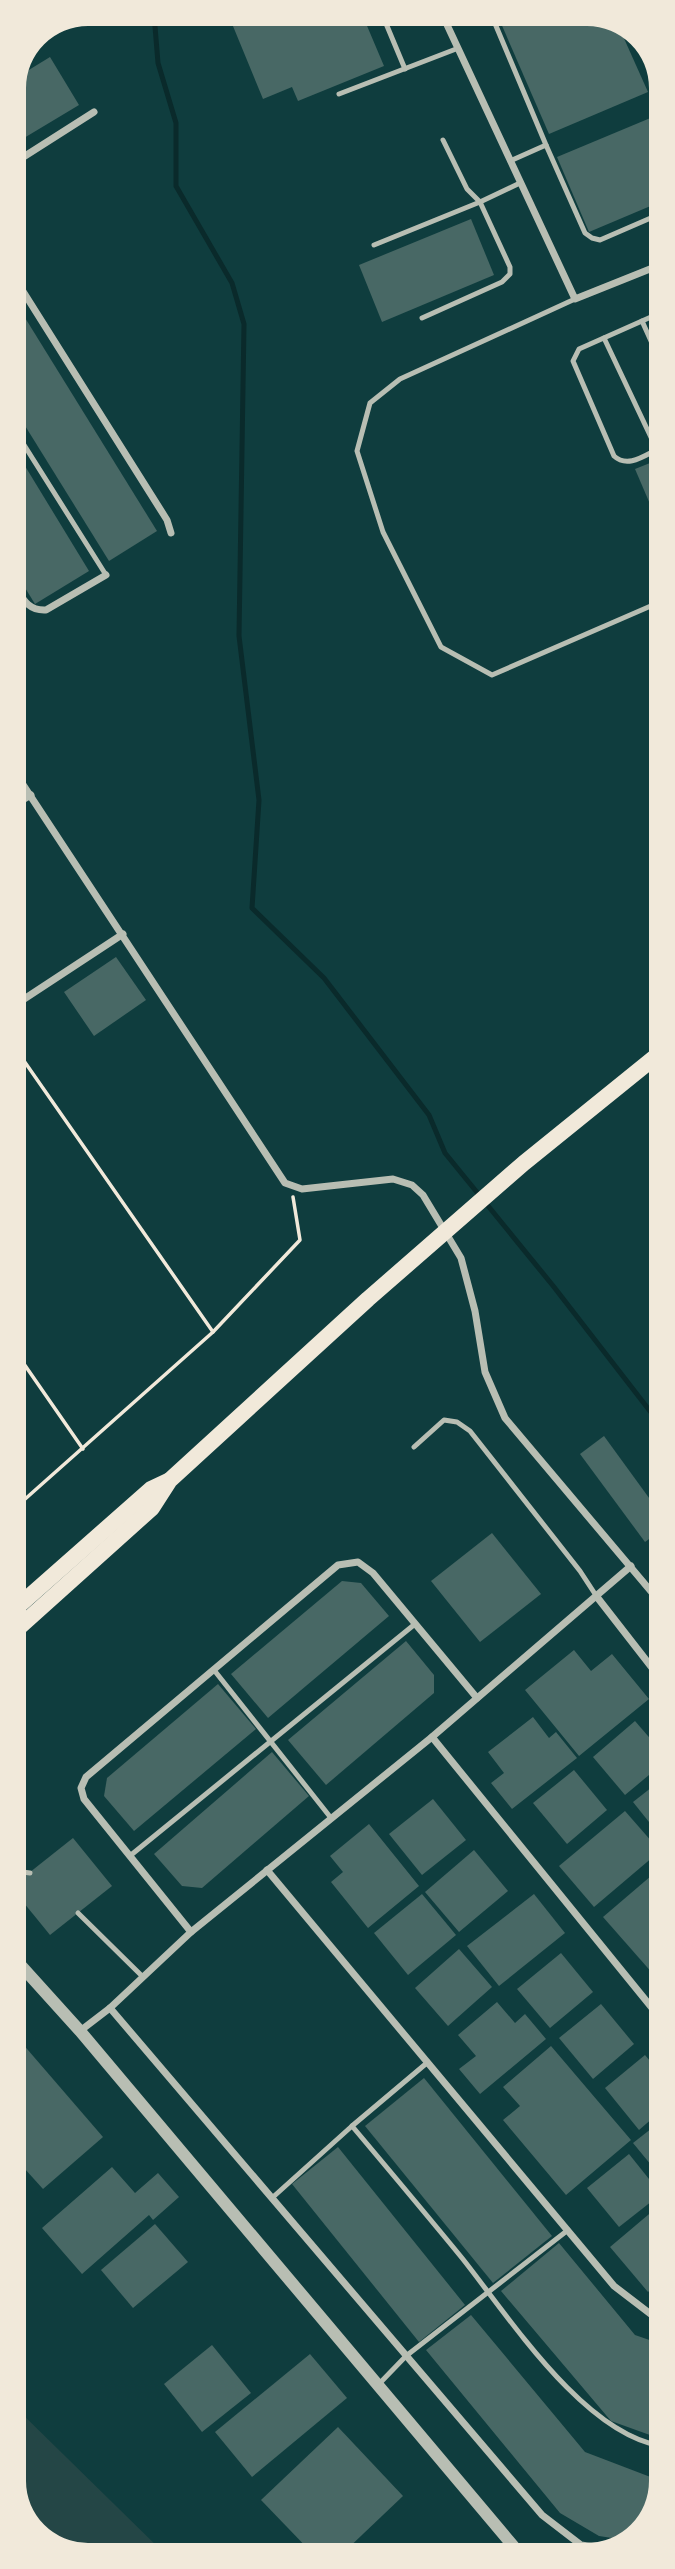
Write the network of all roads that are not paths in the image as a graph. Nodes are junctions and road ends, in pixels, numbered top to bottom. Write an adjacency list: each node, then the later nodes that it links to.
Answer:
1 (387, 26): 5 (lane)
2 (447, 26): 4 (street)
3 (496, 26): 9 (lane)
4 (456, 49): 5 (lane); 11 (street)
5 (405, 69): 6 (lane)
6 (339, 94)
7 (94, 112): 10 (street)
8 (443, 140): 13 (lane)
9 (546, 145): 11 (lane); 14 (lane)
10 (26, 155)
11 (510, 161): 12 (street)
12 (520, 183): 13 (lane); 18 (street)
13 (480, 202): 15 (lane); 19 (lane)
14 (649, 219)
15 (374, 245)
16 (649, 269): 18 (street)
17 (26, 296): 27 (street)
18 (575, 299): 30 (lane)
19 (422, 318)
20 (649, 318): 21 (lane)
21 (642, 321): 22 (lane); 23 (lane)
22 (649, 337)
23 (604, 338): 24 (lane); 26 (lane)
24 (649, 430)
25 (26, 448): 28 (lane)
26 (649, 453)
27 (171, 533)
28 (106, 575): 29 (street)
29 (26, 603)
30 (649, 608)
31 (26, 789): 32 (street)
32 (30, 795): 33 (street); 34 (street)
33 (26, 798)
34 (123, 934): 35 (street); 39 (street)
35 (26, 998)
36 (649, 1062): 38 (highway)
37 (414, 1447): 41 (lane)
38 (170, 1480): 42 (highway); 43 (highway)
39 (631, 1566): 40 (street); 41 (street)
40 (649, 1588)
41 (597, 1597): 45 (street); 47 (street)
42 (26, 1599)
43 (26, 1621)
44 (415, 1623): 46 (street); 47 (street); 49 (lane)
45 (649, 1664)
46 (214, 1670): 49 (lane); 51 (street)
47 (477, 1698): 48 (street)
48 (432, 1737): 50 (street); 59 (street)
49 (271, 1741): 50 (lane); 51 (lane)
50 (331, 1818): 52 (street)
51 (131, 1856): 56 (street)
52 (267, 1870): 56 (street); 62 (street)
53 (26, 1872): 54 (lane)
54 (30, 1873)
55 (78, 1913): 58 (lane)
56 (191, 1932): 58 (street)
57 (26, 1971): 61 (street)
58 (143, 1976): 60 (street)
59 (649, 2003)
60 (110, 2008): 61 (street); 64 (street)
61 (80, 2031): 69 (street)
62 (428, 2063): 63 (lane); 65 (street)
63 (352, 2126): 64 (lane); 66 (lane)
64 (272, 2198): 68 (street)
65 (568, 2230): 66 (lane); 67 (street)
66 (488, 2292): 68 (lane); 70 (lane)
67 (649, 2313)
68 (406, 2356): 69 (lane); 72 (street)
69 (378, 2385): 71 (street)
70 (649, 2444)
71 (511, 2543)
72 (578, 2543)

